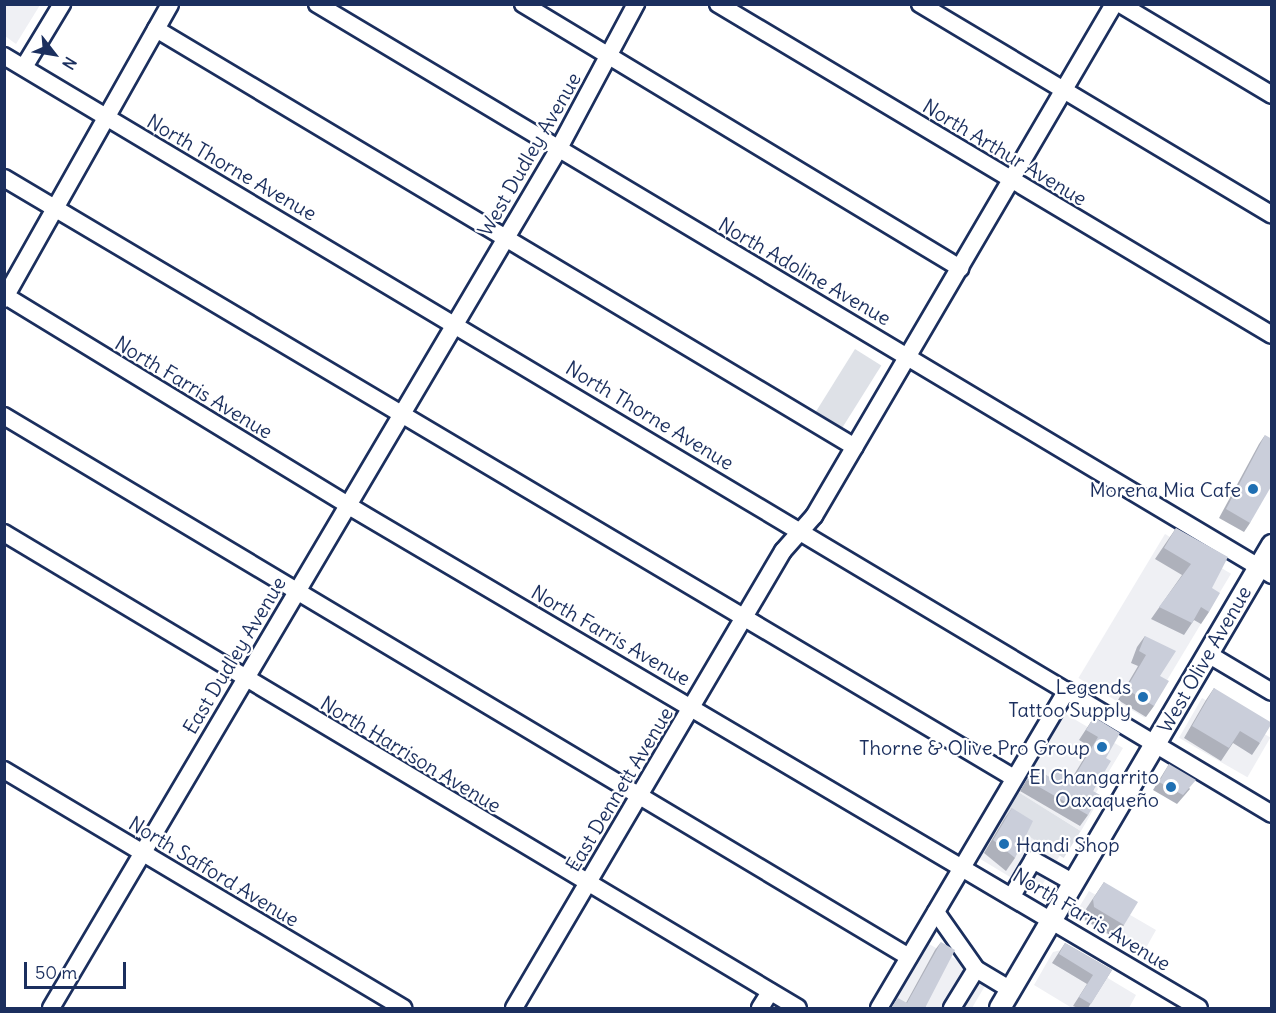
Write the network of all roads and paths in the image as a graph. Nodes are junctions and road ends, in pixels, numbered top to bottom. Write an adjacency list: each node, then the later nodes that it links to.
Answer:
1 (62, 4): 13 (street)
2 (170, 4): 10 (street)
3 (317, 4): 17 (street, North Adoline Avenue)
4 (523, 4): 12 (street)
5 (636, 4): 12 (street, West Dudley Avenue)
6 (718, 4): 19 (street, North Arthur Avenue)
7 (920, 4): 14 (street)
8 (1114, 4): 14 (street, East Dennett Avenue)
9 (1120, 4): 15 (street)
10 (156, 28): 16 (street); 22 (street)
11 (4, 56): 13 (street, North Thorne Avenue)
12 (608, 56): 17 (street, West Dudley Avenue); 23 (street)
13 (24, 67): 16 (street, North Thorne Avenue)
14 (1063, 90): 19 (street, East Dennett Avenue); 21 (street)
15 (1272, 95)
16 (106, 118): 20 (street); 25 (street, North Thorne Avenue)
17 (558, 150): 22 (street, West Dudley Avenue); 27 (street, North Adoline Avenue)
18 (4, 178): 20 (street)
19 (1011, 180): 23 (street, East Dennett Avenue); 26 (street, North Arthur Avenue)
20 (57, 209): 24 (street); 28 (street)
21 (1272, 215)
22 (505, 237): 25 (street, West Dudley Avenue); 30 (street)
23 (960, 268): 27 (street, East Dennett Avenue)
24 (5, 297): 31 (street, North Farris Avenue)
25 (454, 322): 28 (street, East Dudley Avenue); 32 (street, North Thorne Avenue)
26 (1272, 335)
27 (908, 356): 30 (street, East Dennett Avenue); 35 (street, North Adoline Avenue)
28 (402, 413): 31 (street, East Dudley Avenue); 37 (street)
29 (4, 416): 36 (street)
30 (855, 447): 32 (street, East Dennett Avenue)
31 (349, 506): 36 (street, East Dudley Avenue); 42 (street, North Farris Avenue)
32 (801, 531): 37 (street, East Dennett Avenue); 40 (street, North Thorne Avenue)
33 (4, 533): 39 (street, North Harrison Avenue)
34 (1272, 545): 35 (main road, West Olive Avenue)
35 (1265, 571): 38 (main road, West Olive Avenue)
36 (298, 590): 39 (street, East Dudley Avenue); 46 (street)
37 (744, 617): 42 (street, East Dennett Avenue); 45 (street)
38 (1208, 654): 41 (street); 43 (main road, West Olive Avenue)
39 (243, 679): 48 (street, East Dudley Avenue); 50 (street, North Harrison Avenue)
40 (1067, 690): 43 (street, North Thorne Avenue); 45 (street)
41 (1272, 692)
42 (692, 706): 46 (street, East Dennett Avenue); 49 (street, North Farris Avenue)
43 (1156, 743): 47 (street, North Thorne Avenue); 51 (main road, West Olive Avenue)
44 (4, 770): 48 (street, North Safford Avenue)
45 (1014, 778): 49 (street)
46 (641, 794): 50 (street, East Dennett Avenue); 55 (street)
47 (1272, 814)
48 (141, 852): 59 (street, East Dudley Avenue); 60 (street, North Safford Avenue)
49 (963, 866): 52 (street, North Farris Avenue); 53 (street)
50 (588, 883): 58 (street, North Harrison Avenue); 61 (street, East Dennett Avenue)
51 (1074, 883): 52 (street); 54 (main road, West Olive Avenue)
52 (1012, 896): 54 (street, North Farris Avenue)
53 (936, 912): 55 (street); 56 (street)
54 (1052, 920): 57 (main road, West Olive Avenue); 67 (street, North Farris Avenue)
55 (909, 957): 64 (street)
56 (976, 969): 57 (street); 65 (street)
57 (1011, 990): 66 (main road, West Olive Avenue)
58 (770, 992): 62 (street); 63 (street, North Harrison Avenue)
59 (51, 1008)
60 (402, 1008)
61 (514, 1008)
62 (760, 1008)
63 (798, 1008)
64 (879, 1008)
65 (952, 1008)
66 (1000, 1008)
67 (1199, 1008)

